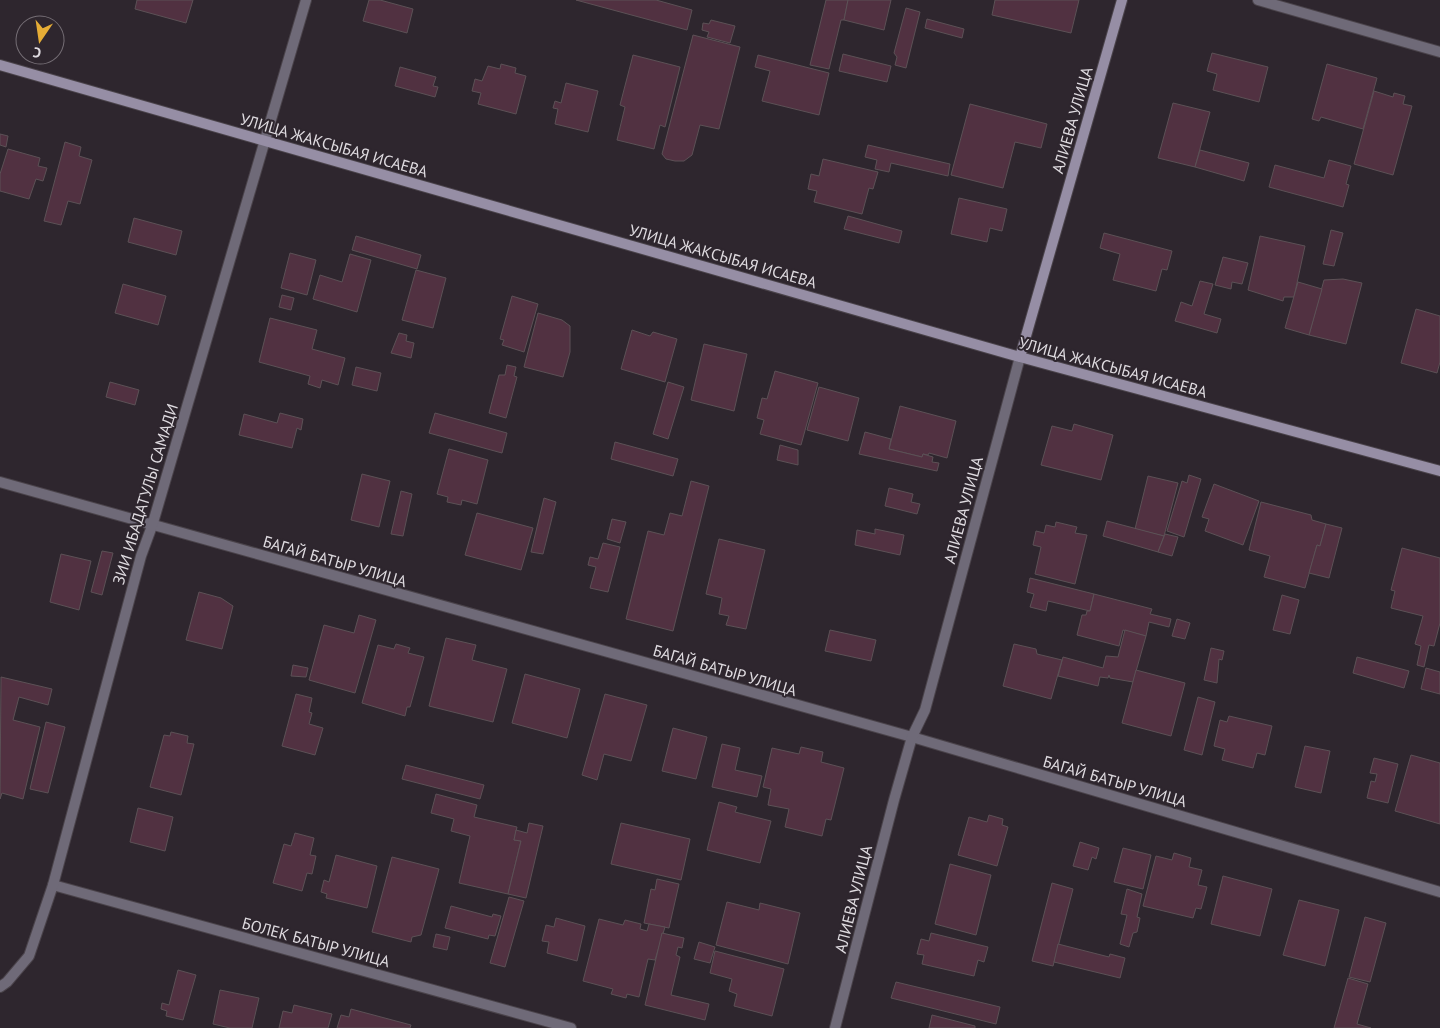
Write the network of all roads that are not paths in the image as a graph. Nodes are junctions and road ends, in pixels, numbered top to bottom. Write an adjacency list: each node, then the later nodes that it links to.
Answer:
1 (306, 0): 6 (street, ЗИИ ИБАДАТУЛЫ САМАДИ)
2 (1122, 0): 7 (street, АЛИЕВА УЛИЦА)
3 (1258, 0): 4 (street)
4 (1440, 52)
5 (0, 65): 6 (street, УЛИЦА ЖАКСЫБАЯ ИСАЕВА)
6 (266, 141): 7 (street, УЛИЦА ЖАКСЫБАЯ ИСАЕВА); 10 (street, ЗИИ ИБАДАТУЛЫ САМАДИ)
7 (1020, 357): 8 (street, УЛИЦА ЖАКСЫБАЯ ИСАЕВА); 11 (street, АЛИЕВА УЛИЦА)
8 (1440, 471)
9 (0, 482): 10 (street, БАГАЙ БАТЫР УЛИЦА)
10 (152, 526): 11 (street, БАГАЙ БАТЫР УЛИЦА); 12 (street, ЗИИ ИБАДАТУЛЫ САМАДИ)
11 (912, 737): 13 (street, БАГАЙ БАТЫР УЛИЦА); 16 (street, АЛИЕВА УЛИЦА)
12 (53, 885): 14 (street, ЗИИ ИБАДАТУЛЫ САМАДИ); 15 (street, БОЛЕК БАТЫР УЛИЦА)
13 (1440, 892)
14 (0, 987)
15 (571, 1028)
16 (835, 1028)

